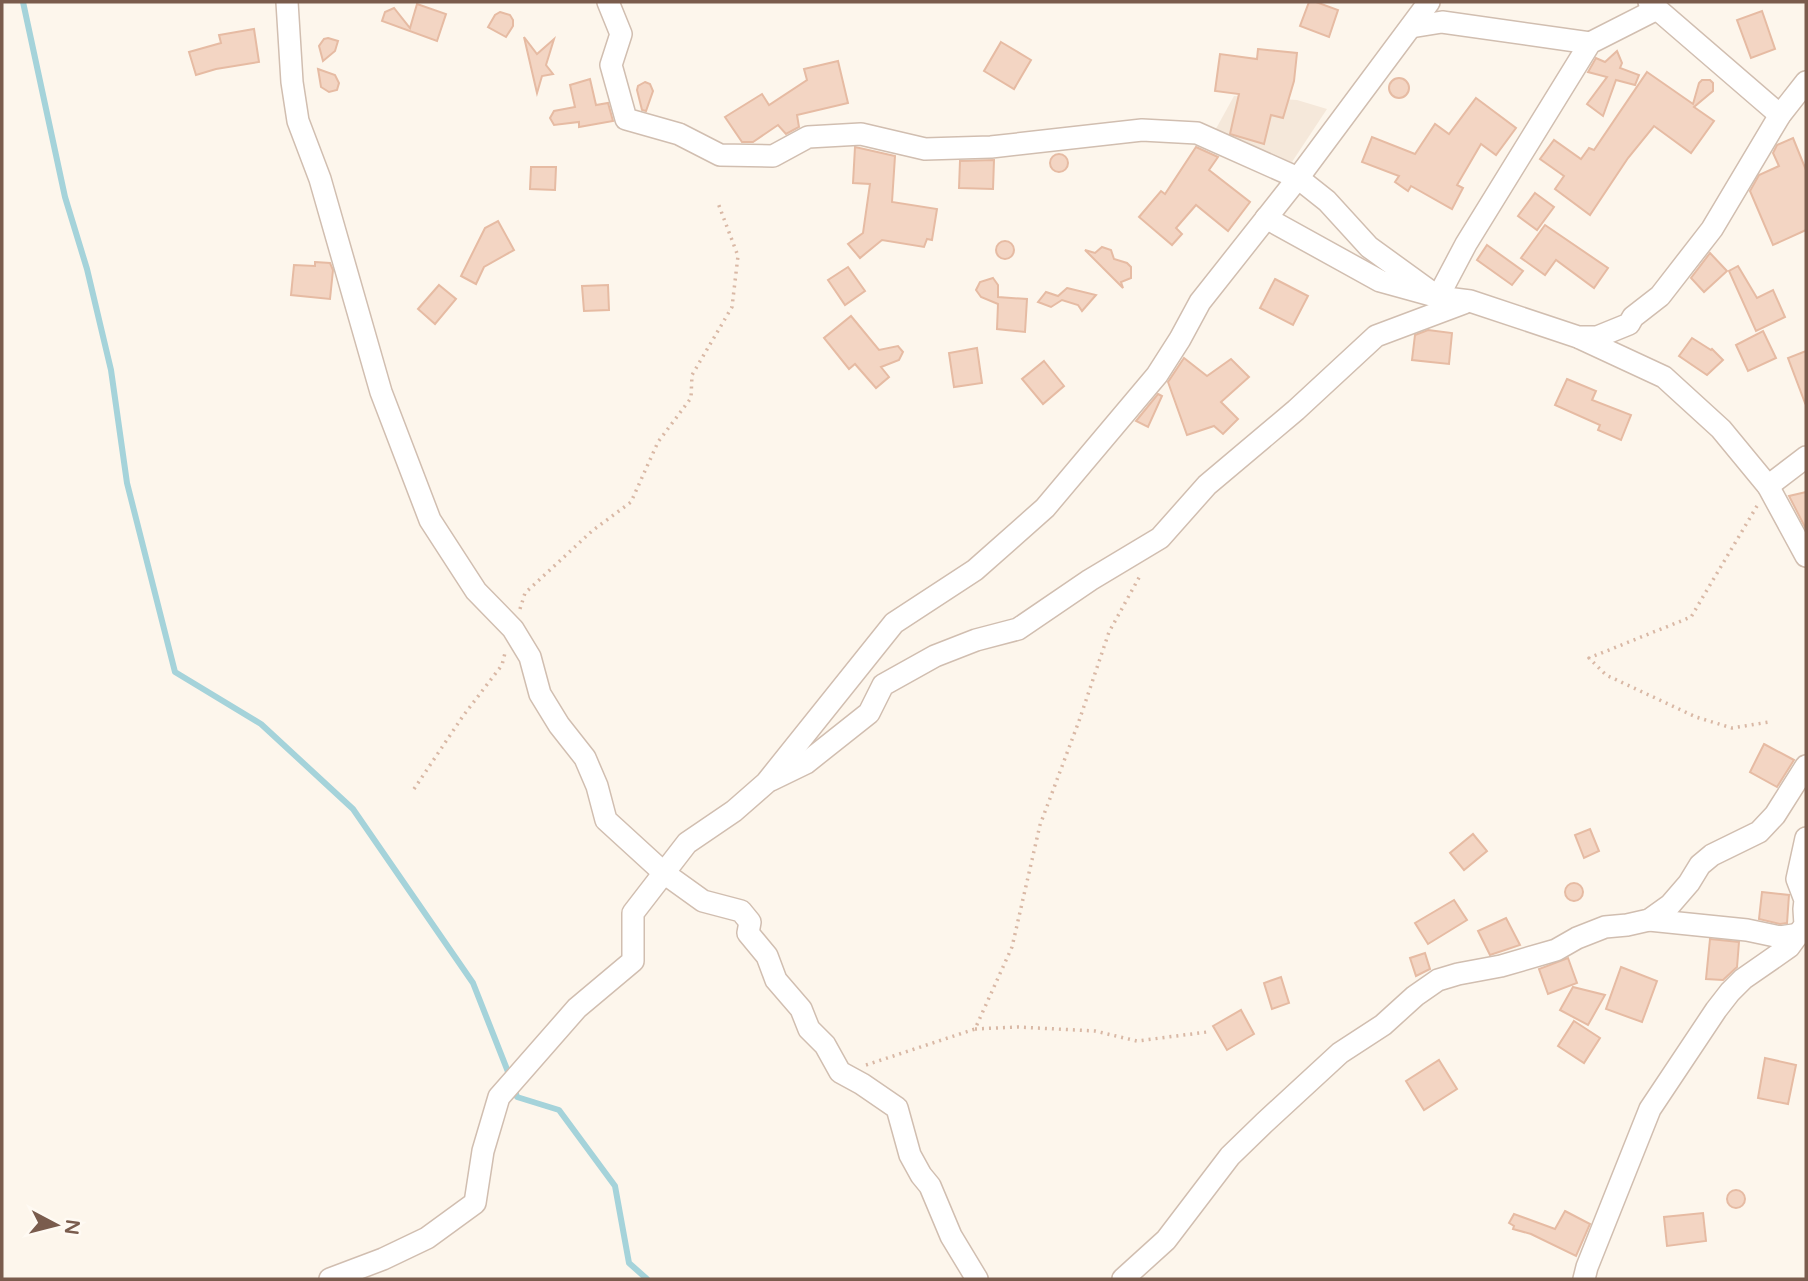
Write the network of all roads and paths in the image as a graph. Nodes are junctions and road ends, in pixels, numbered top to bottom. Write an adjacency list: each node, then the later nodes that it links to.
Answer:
1 (287, 2): 19 (street)
2 (608, 2): 9 (street)
3 (1429, 2): 5 (street)
4 (1653, 6): 6 (street); 8 (street)
5 (1411, 27): 6 (street); 9 (street)
6 (1590, 43): 12 (street)
7 (1806, 82): 8 (street)
8 (1780, 115): 14 (street)
9 (1298, 178): 11 (street); 12 (street)
10 (718, 203): 19 (path)
11 (1266, 218): 12 (street); 22 (street)
12 (1438, 297): 13 (street)
13 (1470, 301): 14 (street); 22 (street)
14 (1578, 337): 16 (street)
15 (1806, 457): 16 (street)
16 (1768, 486): 17 (street); 20 (path)
17 (1806, 556)
18 (1141, 573): 28 (path)
19 (513, 629): 23 (path); 25 (street)
20 (1769, 722)
21 (1806, 766): 26 (street)
22 (766, 782): 25 (street)
23 (414, 789)
24 (1806, 838): 27 (street)
25 (664, 873): 30 (street); 31 (street)
26 (1649, 920): 27 (street); 33 (street)
27 (1800, 934): 34 (street)
28 (975, 1029): 29 (path); 30 (path)
29 (1207, 1032)
30 (840, 1072): 32 (street)
31 (330, 1279)
32 (976, 1279)
33 (1123, 1279)
34 (1584, 1279)

